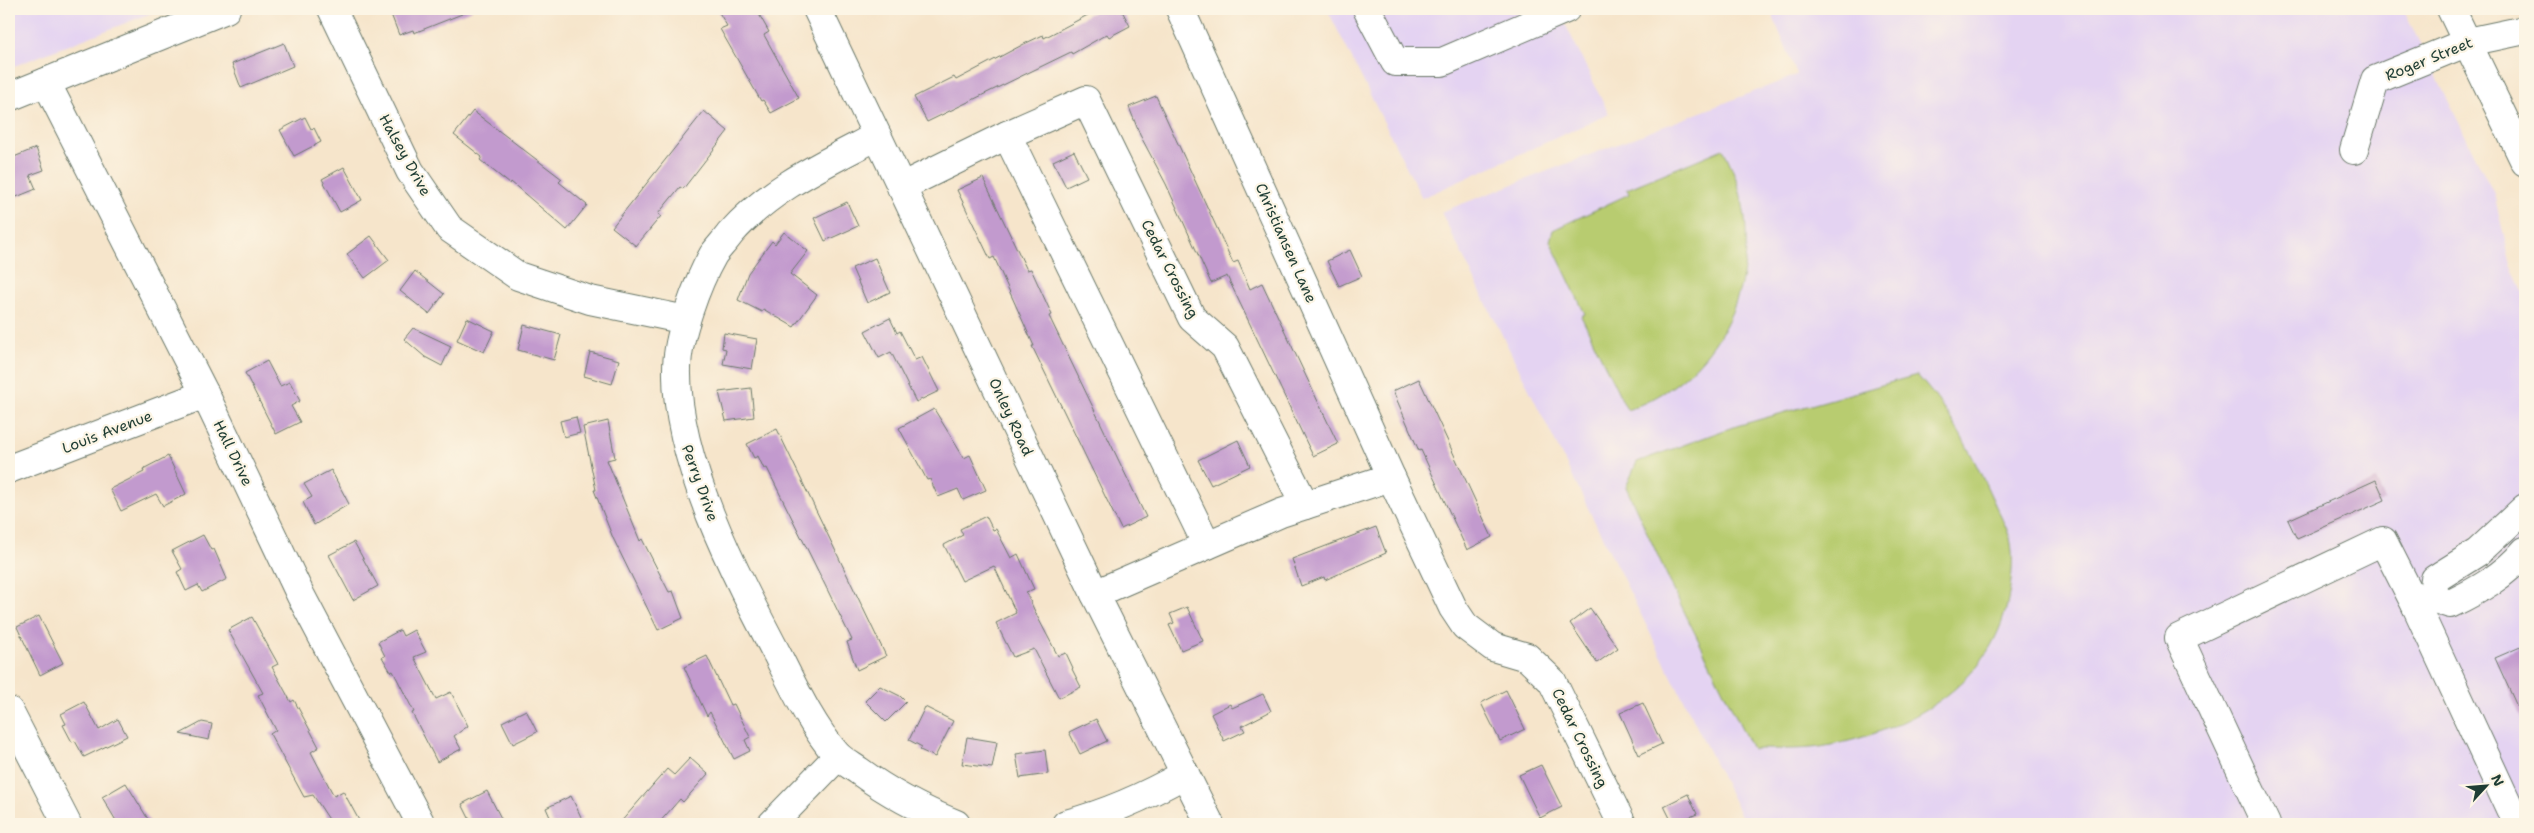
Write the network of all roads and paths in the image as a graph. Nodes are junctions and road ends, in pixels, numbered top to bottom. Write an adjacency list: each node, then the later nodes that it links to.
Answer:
1 (226, 9): 11 (street)
2 (332, 9): 18 (street, Halsey Drive)
3 (816, 9): 14 (street, Onley Road)
4 (1180, 9): 21 (street, Christiansen Lane)
5 (1367, 9): 8 (street)
6 (1566, 9): 8 (street)
7 (2451, 9): 10 (street)
8 (1532, 15)
9 (2525, 30): 10 (street, Roger Street)
10 (2468, 42): 15 (street, Roger Street); 16 (street)
11 (46, 82): 12 (street); 19 (street, Hall Drive)
12 (9, 97)
13 (1007, 135): 17 (street, Cedar Crossing); 22 (street, Cedar Crossing); 24 (street)
14 (877, 136): 17 (street, Onley Road); 18 (street, Perry Drive)
15 (2354, 150)
16 (2525, 162)
17 (901, 187): 26 (street, Onley Road)
18 (686, 320): 29 (street, Perry Drive)
19 (205, 394): 20 (street, Louis Avenue); 32 (street, Hall Drive)
20 (9, 469)
21 (1391, 477): 22 (street); 37 (street, Cedar Crossing)
22 (1305, 505): 24 (street)
23 (2525, 508): 27 (street)
24 (1207, 545): 26 (street)
25 (2525, 551): 27 (street)
26 (1095, 594): 30 (street, Onley Road)
27 (2424, 602): 38 (street); 39 (street)
28 (9, 711): 31 (street)
29 (838, 756): 33 (street); 34 (street, Perry Drive)
30 (1185, 774): 35 (street); 36 (street, Onley Road)
31 (67, 824)
32 (421, 824)
33 (772, 824)
34 (956, 824)
35 (1066, 824)
36 (1210, 824)
37 (1622, 824)
38 (2266, 824)
39 (2517, 824)

